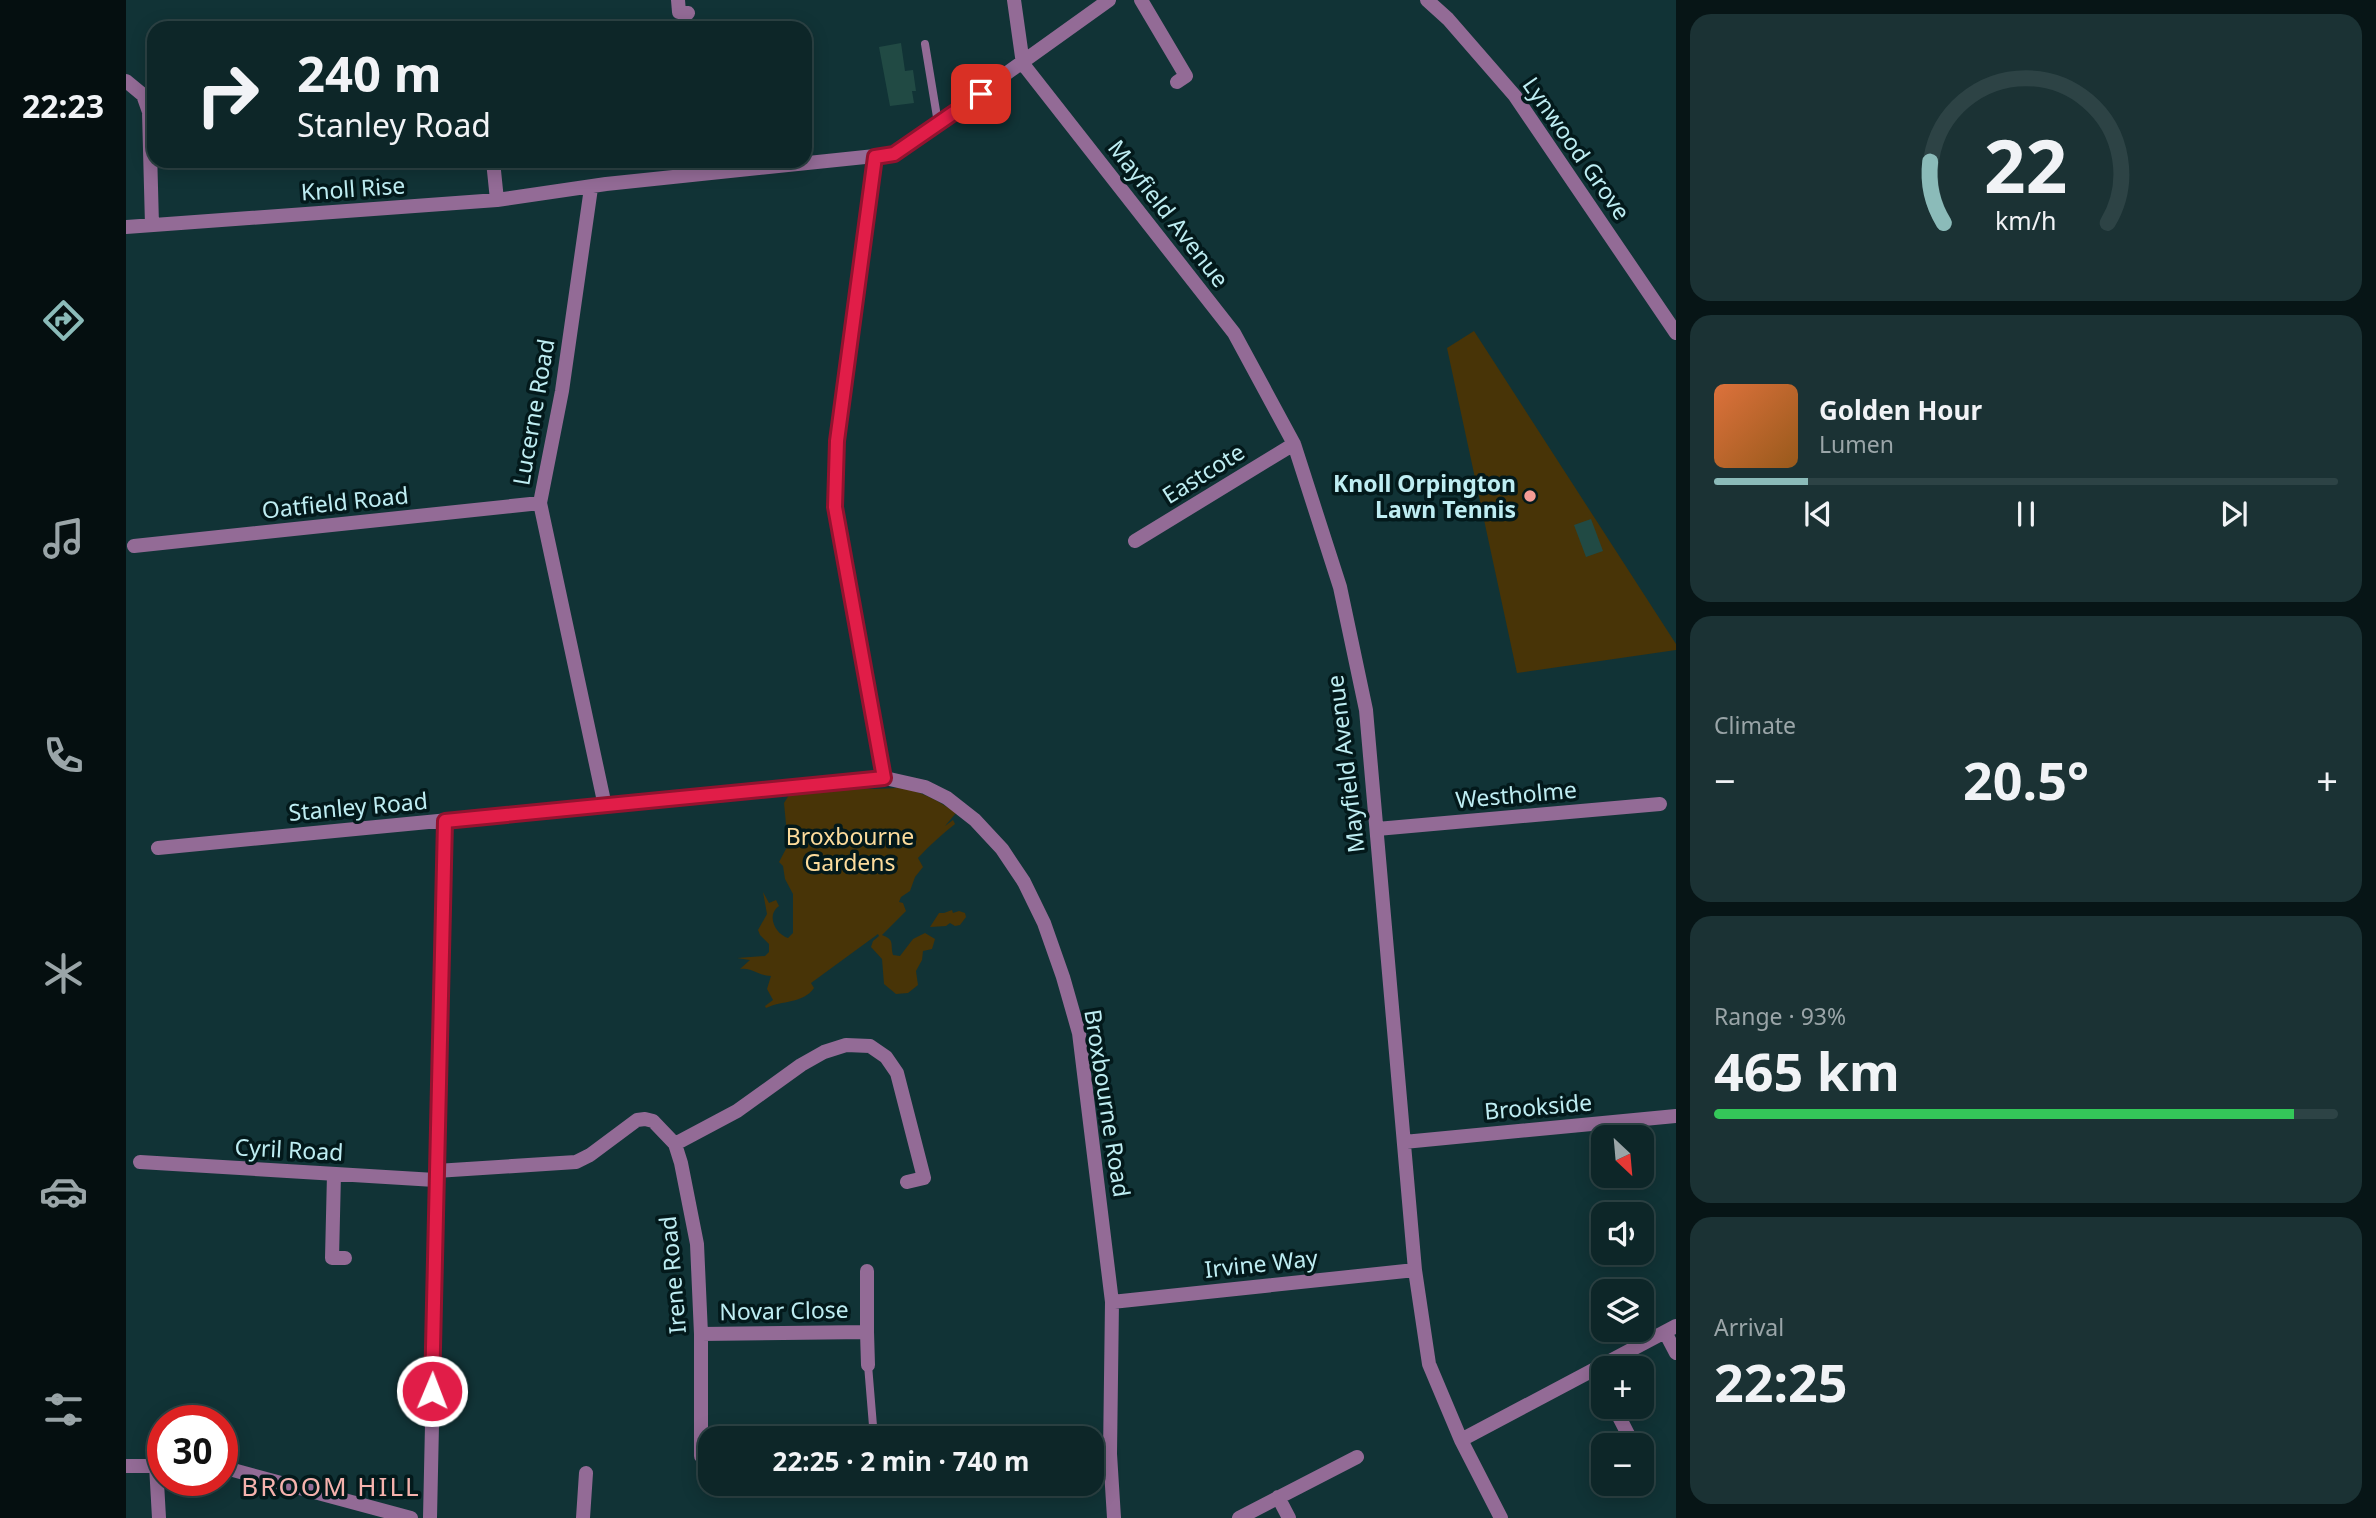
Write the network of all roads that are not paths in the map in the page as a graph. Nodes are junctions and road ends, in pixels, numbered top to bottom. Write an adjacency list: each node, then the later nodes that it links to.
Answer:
1 (678, 0): 6 (street)
2 (1014, 0): 8 (street)
3 (1109, 0): 8 (street)
4 (1141, 0): 10 (street)
5 (1427, 0): 22 (street, Lynwood Grove)
6 (688, 13)
7 (925, 44): 12 (lane)
8 (1023, 64): 12 (street); 23 (street, Mayfield Avenue)
9 (126, 81): 11 (street)
10 (1177, 82)
11 (147, 106)
12 (938, 123): 13 (street)
13 (875, 157): 14 (street, Knoll Rise); 27 (street)
14 (812, 163)
15 (150, 168): 20 (street)
16 (494, 168): 19 (street)
17 (765, 168): 18 (street, Knoll Rise)
18 (590, 188): 19 (street, Knoll Rise); 24 (street, Lucerne Road)
19 (497, 200): 20 (street, Knoll Rise)
20 (152, 225): 21 (street, Knoll Rise)
21 (126, 226)
22 (1676, 333)
23 (1294, 444): 25 (street, Eastcote); 31 (street, Mayfield Avenue)
24 (540, 503): 26 (street, Oatfield Road); 29 (street, Lucerne Road)
25 (1136, 541)
26 (134, 546)
27 (884, 778): 29 (street, Broxbourne Road); 43 (street, Broxbourne Road)
28 (1660, 804): 31 (street, Westholme)
29 (605, 806): 30 (street, Stanley Road)
30 (445, 821): 32 (street, Stanley Road); 38 (street)
31 (1377, 829): 34 (street, Mayfield Avenue)
32 (158, 848)
33 (1676, 1116): 34 (street, Brookside)
34 (1404, 1142): 41 (street, Mayfield Avenue)
35 (675, 1144): 38 (street); 39 (street); 46 (street, Irene Road)
36 (140, 1162): 37 (street, Cyril Road)
37 (334, 1174): 38 (street, Cyril Road); 40 (street)
38 (436, 1175): 63 (street)
39 (907, 1182)
40 (345, 1258)
41 (1415, 1270): 43 (street, Irvine Way); 53 (street, Mayfield Avenue)
42 (867, 1271): 45 (street, Novar Close)
43 (1112, 1302): 65 (street, Broxbourne Road)
44 (1670, 1329): 47 (street); 48 (street)
45 (867, 1332): 46 (street, Novar Close); 49 (street, Novar Close)
46 (701, 1334): 51 (street, Irene Road)
47 (1676, 1353)
48 (1621, 1356)
49 (868, 1365): 52 (lane)
50 (1591, 1372): 53 (street)
51 (701, 1426)
52 (873, 1426)
53 (1461, 1440): 68 (street, Mayfield Avenue)
54 (1357, 1457): 60 (street)
55 (126, 1466): 56 (street)
56 (147, 1466)
57 (238, 1473): 62 (street)
58 (586, 1473): 64 (street)
59 (159, 1496): 61 (street)
60 (1278, 1497): 66 (street); 67 (street)
61 (159, 1518)
62 (411, 1518)
63 (430, 1518)
64 (583, 1518)
65 (1114, 1518)
66 (1239, 1518)
67 (1289, 1518)
68 (1501, 1518)

